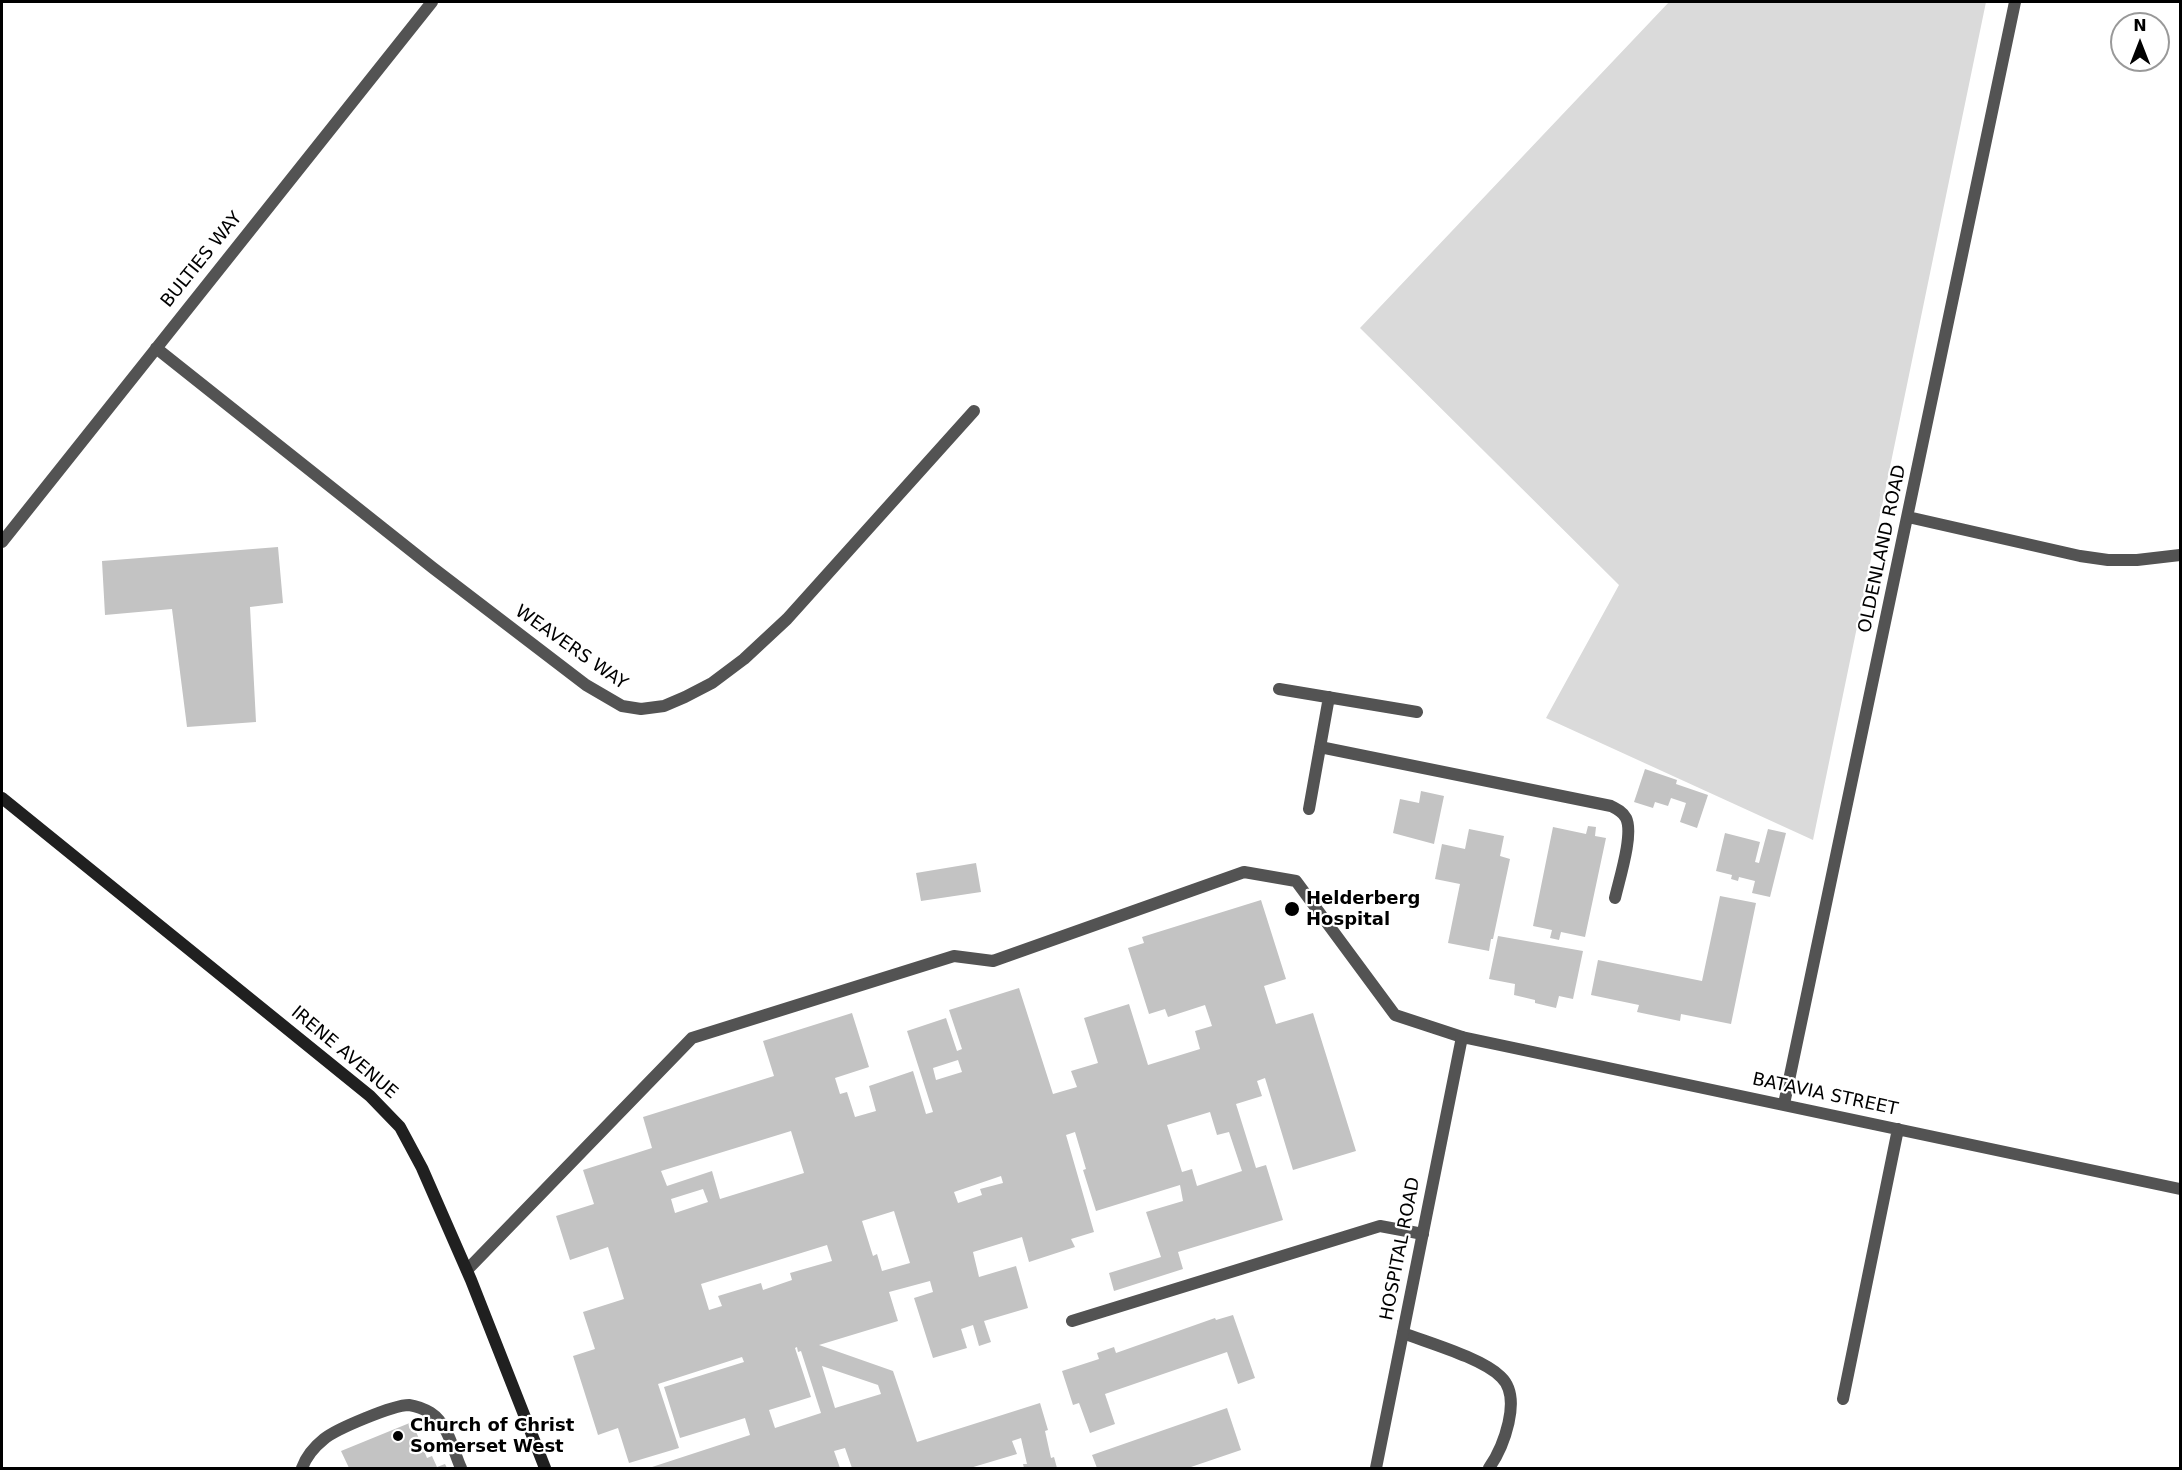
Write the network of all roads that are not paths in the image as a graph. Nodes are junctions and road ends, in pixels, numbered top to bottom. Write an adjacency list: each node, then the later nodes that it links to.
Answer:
1 (432, 2): 3 (street, BULTIES WAY)
2 (2015, 2): 5 (street, OLDENLAND ROAD)
3 (156, 348): 4 (street, WEAVERS WAY); 6 (street, BULTIES WAY)
4 (974, 411)
5 (1908, 517): 7 (street); 16 (street, OLDENLAND ROAD)
6 (2, 542)
7 (2181, 555)
8 (1279, 689): 9 (street)
9 (1329, 698): 10 (street); 11 (street)
10 (1417, 712)
11 (1320, 747): 13 (street); 14 (street)
12 (2, 798): 20 (street, IRENE AVENUE)
13 (1308, 809)
14 (1615, 898)
15 (1462, 1037): 16 (street, BATAVIA STREET); 19 (street, HOSPITAL ROAD); 20 (street, BATAVIA STREET)
16 (1784, 1104): 17 (street, BATAVIA STREET)
17 (1898, 1129): 18 (street, BATAVIA STREET); 23 (street)
18 (2181, 1189)
19 (1423, 1234): 21 (street); 22 (street, HOSPITAL ROAD)
20 (467, 1270): 26 (street, IRENE AVENUE)
21 (1072, 1321)
22 (1403, 1333): 27 (street, HOSPITAL ROAD); 28 (street)
23 (1843, 1399)
24 (302, 1468): 25 (street)
25 (461, 1468)
26 (545, 1468)
27 (1376, 1468)
28 (1489, 1468)

